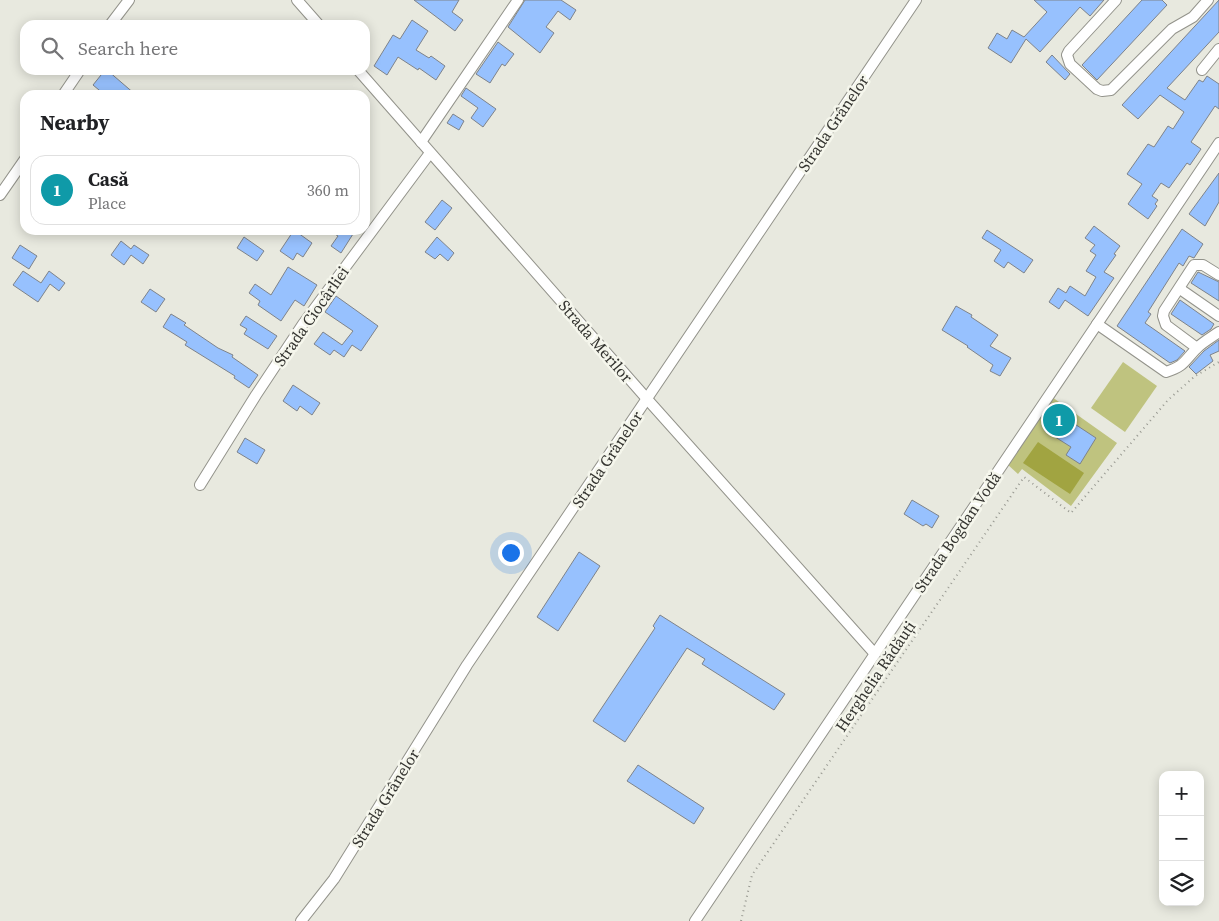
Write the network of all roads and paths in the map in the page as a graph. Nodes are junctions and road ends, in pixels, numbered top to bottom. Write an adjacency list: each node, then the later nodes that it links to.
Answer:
1 (129, 0): 7 (street)
2 (298, 0): 8 (street)
3 (518, 0): 14 (street)
4 (916, 0): 28 (street, Strada Grânelor)
5 (1116, 0): 6 (street)
6 (1208, 0)
7 (114, 20)
8 (315, 20)
9 (1219, 49): 10 (street)
10 (1202, 70)
11 (77, 75): 13 (street)
12 (362, 75): 14 (street, Strada Merilor)
13 (66, 90)
14 (421, 142): 16 (street, Strada Merilor)
15 (1219, 142): 24 (street, Strada Bogdan Vodă)
16 (430, 153): 19 (street, Strada Ciocârliei); 28 (street, Strada Merilor)
17 (20, 166): 18 (street)
18 (0, 195)
19 (370, 234)
20 (369, 235): 29 (street, Strada Ciocârliei)
21 (1219, 275): 22 (street)
22 (1180, 289): 23 (street); 26 (street)
23 (1219, 316)
24 (1097, 324): 26 (street); 30 (street, Strada Bogdan Vodă)
25 (1219, 332): 26 (street)
26 (1197, 348)
27 (1219, 362): 33 (path, Herghelia Rădăuți)
28 (647, 399): 30 (street, Strada Merilor); 31 (street, Strada Grânelor)
29 (200, 485)
30 (876, 654): 32 (street, Strada Bogdan Vodă)
31 (301, 921)
32 (695, 921)
33 (741, 921)

